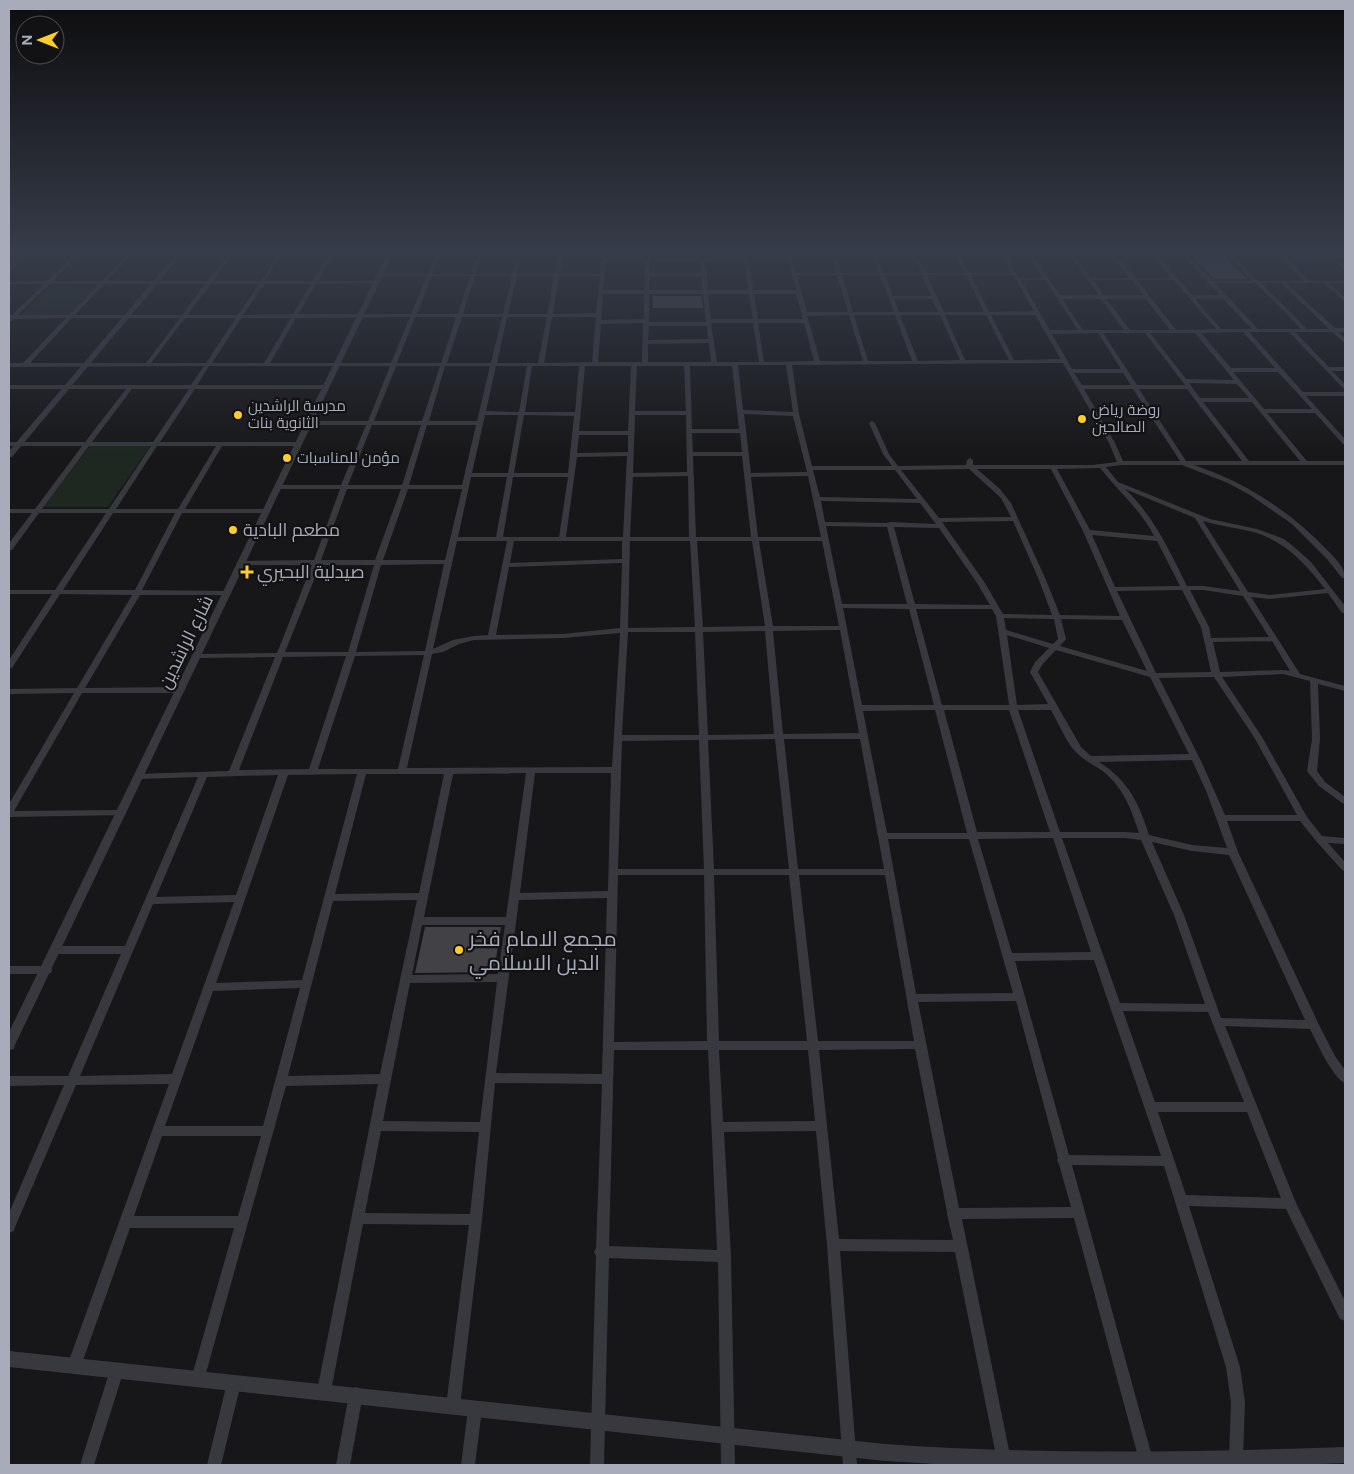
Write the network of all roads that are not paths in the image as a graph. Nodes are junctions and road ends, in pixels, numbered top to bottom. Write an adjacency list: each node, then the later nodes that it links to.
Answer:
1 (68, 321): 54 (street)
2 (123, 321): 66 (street)
3 (180, 321): 67 (street)
4 (236, 321): 68 (street)
5 (293, 321): 69 (street)
6 (359, 321): 55 (street, شارع الراشدين)
7 (412, 321): 70 (street)
8 (458, 321): 71 (street)
9 (503, 321): 72 (street)
10 (547, 321): 57 (street)
11 (599, 321): 59 (street)
12 (626, 321): 29 (street)
13 (756, 321): 14 (street); 28 (street); 64 (street)
14 (760, 321)
15 (807, 321): 51 (street)
16 (853, 321): 52 (street)
17 (899, 321): 47 (street)
18 (946, 321): 48 (street)
19 (991, 321): 49 (street)
20 (1043, 321): 42 (street)
21 (1075, 321): 43 (street)
22 (1120, 321): 38 (street)
23 (1166, 321): 40 (street)
24 (1211, 321): 30 (street)
25 (1248, 321): 32 (street)
26 (1296, 321): 34 (street)
27 (1324, 321): 35 (street)
28 (710, 322): 29 (street); 45 (street)
29 (647, 323): 46 (street)
30 (1219, 330): 31 (street); 41 (street)
31 (1244, 330): 32 (street); 76 (street)
32 (1256, 330): 33 (street)
33 (1290, 330): 34 (street); 73 (street)
34 (1305, 330): 35 (street)
35 (1334, 330): 36 (street); 44 (street)
36 (1345, 330)
37 (1099, 331): 38 (street); 43 (street); 78 (street)
38 (1128, 331): 39 (street)
39 (1146, 331): 40 (street); 80 (street)
40 (1174, 331): 41 (street)
41 (1197, 331): 75 (street)
42 (1050, 332): 43 (street); 50 (street)
43 (1082, 332)
44 (1345, 340)
45 (712, 341): 46 (street); 62 (street)
46 (646, 342): 60 (street)
47 (915, 361): 48 (street); 52 (street)
48 (963, 361): 49 (street)
49 (1012, 361): 50 (street)
50 (1066, 361): 77 (street)
51 (817, 362): 52 (street); 53 (street)
52 (866, 362)
53 (789, 363): 64 (street); 101 (street)
54 (25, 364): 65 (street); 66 (street)
55 (336, 364): 69 (street); 70 (street); 85 (street, شارع الراشدين)
56 (530, 364): 57 (street); 72 (street); 97 (street)
57 (541, 364): 58 (street)
58 (582, 364): 59 (street); 100 (street)
59 (595, 364): 60 (street)
60 (639, 364): 61 (street); 98 (street)
61 (687, 364): 62 (street); 99 (street)
62 (714, 364): 63 (street)
63 (735, 364): 64 (street); 95 (street)
64 (762, 364)
65 (9, 365)
66 (85, 365): 67 (street); 82 (street)
67 (148, 365): 68 (street)
68 (207, 365): 69 (street); 84 (street)
69 (266, 365)
70 (393, 365): 71 (street); 103 (street)
71 (443, 365): 72 (street); 104 (street)
72 (492, 365): 96 (street)
73 (1328, 369): 74 (street); 88 (street)
74 (1345, 369)
75 (1229, 370): 76 (street); 79 (street)
76 (1278, 370): 89 (street)
77 (1071, 371): 78 (street); 86 (street)
78 (1126, 371): 87 (street)
79 (1239, 382): 80 (street); 92 (street)
80 (1187, 384): 87 (street); 91 (street)
81 (9, 387): 82 (street)
82 (66, 387): 83 (street); 113 (street)
83 (130, 387): 84 (street); 114 (street)
84 (192, 387): 85 (street); 115 (street)
85 (325, 387): 102 (street, شارع الراشدين)
86 (1080, 387): 87 (street); 124 (street)
87 (1137, 387): 126 (street)
88 (1345, 387)
89 (1300, 394): 90 (street); 94 (street)
90 (1345, 394)
91 (1200, 400): 92 (street); 127 (street)
92 (1254, 400): 93 (street)
93 (1263, 411): 94 (street); 128 (street)
94 (1315, 411): 111 (street)
95 (741, 412): 101 (street); 108 (street)
96 (482, 413): 97 (street); 105 (street)
97 (521, 413): 100 (street); 139 (street)
98 (633, 413): 99 (street); 110 (street)
99 (688, 413): 107 (street)
100 (576, 414): 109 (street)
101 (796, 414): 133 (street)
102 (308, 423): 103 (street); 117 (street, شارع الراشدين)
103 (369, 423): 104 (street); 142 (street)
104 (425, 423): 105 (street); 143 (street)
105 (480, 423): 135 (street)
106 (872, 423): 131 (street)
107 (689, 431): 108 (street); 119 (street)
108 (742, 431): 120 (street)
109 (575, 433): 110 (street); 122 (street)
110 (632, 433): 118 (street)
111 (1345, 443)
112 (9, 444): 113 (street)
113 (19, 444): 114 (street); 121 (street)
114 (86, 444): 115 (street); 148 (street)
115 (155, 444): 116 (street); 149 (street)
116 (221, 444): 117 (street); 150 (street)
117 (298, 444): 141 (street, شارع الراشدين)
118 (631, 454): 122 (street); 137 (street)
119 (689, 454): 120 (street); 134 (street)
120 (746, 454): 138 (street)
121 (9, 455)
122 (574, 455): 136 (street)
123 (970, 460): 132 (street)
124 (1121, 463): 126 (street); 129 (street)
125 (1345, 463): 128 (street)
126 (1185, 464): 127 (street); 174 (street)
127 (1247, 464): 128 (street)
128 (1306, 464)
129 (1102, 466): 130 (street); 140 (street)
130 (1053, 467): 132 (street); 157 (street)
131 (895, 468): 132 (street); 133 (street); 146 (street)
132 (971, 468): 153 (street)
133 (810, 471): 138 (street); 145 (street)
134 (690, 474): 137 (street); 159 (street)
135 (469, 475): 139 (street); 144 (street)
136 (570, 475): 139 (street); 164 (street)
137 (630, 475): 165 (street)
138 (748, 475): 166 (street)
139 (510, 476): 162 (street)
140 (1114, 482): 152 (street); 161 (street)
141 (278, 486): 142 (street); 151 (street, شارع الراشدين)
142 (344, 487): 143 (street); 168 (street)
143 (406, 487): 144 (street); 172 (street)
144 (466, 487): 158 (street)
145 (817, 499): 146 (street); 155 (street)
146 (921, 501): 154 (street)
147 (9, 511): 148 (street)
148 (36, 511): 149 (street); 167 (street)
149 (111, 511): 150 (street); 179 (street)
150 (180, 511): 151 (street); 180 (street)
151 (266, 512): 171 (street, شارع الراشدين)
152 (1197, 516): 177 (street); 182 (street)
153 (1015, 519): 154 (street); 188 (street)
154 (939, 523): 156 (street); 184 (street)
155 (821, 524): 156 (street); 160 (street)
156 (890, 524): 185 (street)
157 (1088, 532): 161 (street); 176 (street)
158 (453, 539): 162 (street); 169 (street)
159 (693, 539): 165 (street); 166 (street); 192 (street)
160 (824, 539): 166 (street); 183 (street)
161 (1159, 539): 175 (street)
162 (499, 540): 163 (street)
163 (511, 540): 164 (street); 173 (street)
164 (562, 540): 165 (street)
165 (626, 540): 170 (street)
166 (755, 540): 190 (street)
167 (9, 548)
168 (317, 562): 171 (street); 172 (street); 200 (street)
169 (448, 562): 172 (street); 199 (street)
170 (626, 562): 173 (street); 193 (street)
171 (240, 563): 181 (street, شارع الراشدين)
172 (378, 563): 201 (street)
173 (507, 565): 195 (street)
174 (1345, 576)
175 (1184, 588): 176 (street); 182 (street); 197 (street)
176 (1112, 590): 189 (street)
177 (1329, 591): 182 (street); 186 (street)
178 (9, 592): 179 (street)
179 (56, 592): 180 (street); 203 (street)
180 (136, 592): 181 (street); 211 (street)
181 (228, 593): 202 (street, شارع الراشدين)
182 (1246, 595): 196 (street)
183 (838, 606): 185 (street); 191 (street)
184 (996, 606): 185 (street); 187 (street)
185 (913, 607): 214 (street)
186 (1345, 611)
187 (1000, 616): 188 (street); 194 (street)
188 (1056, 616): 189 (street); 198 (street)
189 (1125, 618): 206 (street)
190 (769, 628): 191 (street); 192 (street); 216 (street)
191 (842, 628): 213 (street)
192 (699, 629): 193 (street); 219 (street)
193 (624, 630): 195 (street); 218 (street)
194 (1004, 632): 198 (street); 215 (street)
195 (491, 638): 199 (street)
196 (1273, 639): 197 (street); 205 (street)
197 (1209, 640): 204 (street)
198 (1054, 648): 206 (street); 212 (street)
199 (428, 653): 201 (street); 225 (street)
200 (280, 655): 201 (street); 202 (street); 229 (street)
201 (351, 655): 228 (street)
202 (198, 656): 209 (street, شارع الراشدين)
203 (9, 666)
204 (1216, 674): 205 (street); 206 (street); 236 (street)
205 (1296, 674): 207 (street)
206 (1152, 675): 220 (street)
207 (1314, 679): 208 (street); 232 (street)
208 (1345, 688)
209 (181, 690): 211 (street); 231 (street, شارع الراشدين)
210 (9, 691): 211 (street)
211 (79, 691): 233 (street)
212 (1054, 707): 215 (street); 221 (street)
213 (858, 708): 214 (street); 217 (street)
214 (940, 708): 215 (street); 239 (street)
215 (1014, 708): 238 (street)
216 (778, 736): 217 (street); 219 (street); 245 (street)
217 (862, 736): 237 (street)
218 (618, 738): 219 (street); 223 (street)
219 (703, 738): 247 (street)
220 (1194, 757): 221 (street); 235 (street)
221 (1088, 760): 240 (street)
222 (531, 770): 223 (street); 226 (street); 251 (street)
223 (616, 770): 246 (street)
224 (362, 771): 225 (street); 228 (street); 253 (street)
225 (402, 771): 226 (street)
226 (449, 771): 250 (street)
227 (284, 772): 228 (street); 229 (street); 252 (street)
228 (312, 772)
229 (233, 773): 230 (street)
230 (204, 774): 231 (street); 254 (street)
231 (139, 776): 234 (street, شارع الراشدين)
232 (1345, 802)
233 (9, 812): 234 (street)
234 (121, 813): 257 (street, شارع الراشدين)
235 (1221, 818): 236 (street); 243 (street)
236 (1303, 818): 241 (street)
237 (883, 836): 239 (street); 248 (street)
238 (1058, 836): 239 (street); 240 (street); 259 (street)
239 (973, 837): 260 (street)
240 (1145, 837): 243 (street); 270 (street)
241 (1319, 839): 242 (street); 244 (street)
242 (1345, 841)
243 (1233, 852): 272 (street)
244 (1345, 868)
245 (793, 871): 247 (street); 248 (street); 277 (street)
246 (613, 872): 247 (street); 249 (street)
247 (709, 872): 276 (street)
248 (889, 872): 267 (street)
249 (613, 894): 251 (street); 275 (street)
250 (424, 896): 253 (street); 255 (street)
251 (515, 897): 256 (street)
252 (241, 898): 254 (street); 266 (street)
253 (331, 898): 265 (street)
254 (149, 901): 258 (street)
255 (418, 921): 256 (street); 264 (street)
256 (511, 921): 263 (street)
257 (56, 950): 258 (street); 262 (street, شارع الراشدين)
258 (127, 950): 284 (street)
259 (1097, 956): 260 (street); 269 (street)
260 (1008, 958): 268 (street)
261 (9, 970): 262 (street)
262 (46, 970): 273 (street, شارع الراشدين)
263 (504, 978): 264 (street); 278 (street)
264 (406, 979): 281 (street)
265 (307, 984): 266 (street); 285 (street)
266 (209, 988): 280 (street)
267 (912, 998): 268 (street); 274 (street)
268 (1020, 998): 294 (street)
269 (1115, 1007): 270 (street); 286 (street)
270 (1212, 1008): 271 (street)
271 (1218, 1022): 272 (street); 287 (street)
272 (1313, 1025): 279 (street)
273 (9, 1045)
274 (920, 1045): 277 (street); 299 (street)
275 (608, 1046): 276 (street); 282 (street)
276 (713, 1046): 277 (street); 291 (street)
277 (812, 1046): 289 (street)
278 (490, 1078): 282 (street); 290 (street)
279 (1345, 1078)
280 (177, 1079): 284 (street); 292 (street)
281 (385, 1079): 285 (street); 288 (street)
282 (607, 1079): 307 (street)
283 (9, 1081): 284 (street)
284 (71, 1081): 304 (street)
285 (281, 1081): 293 (street)
286 (1151, 1107): 287 (street); 295 (street)
287 (1251, 1107): 297 (street)
288 (376, 1126): 290 (street); 300 (street)
289 (820, 1126): 291 (street); 305 (street)
290 (484, 1127): 301 (street)
291 (718, 1127): 308 (street)
292 (158, 1131): 293 (street); 302 (street)
293 (268, 1131): 303 (street)
294 (1063, 1160): 295 (street); 298 (street)
295 (1169, 1160): 296 (street)
296 (1182, 1200): 297 (street); 323 (street)
297 (1290, 1204): 309 (street)
298 (1077, 1212): 299 (street); 324 (street)
299 (953, 1214): 306 (street)
300 (358, 1218): 301 (street); 315 (street)
301 (476, 1220): 317 (street)
302 (125, 1222): 303 (street); 311 (street)
303 (242, 1222): 313 (street)
304 (9, 1228)
305 (833, 1245): 306 (street); 321 (street)
306 (960, 1246): 326 (street)
307 (602, 1252): 308 (street); 319 (street)
308 (724, 1256): 320 (street)
309 (1345, 1315)
310 (9, 1359): 311 (street)
311 (74, 1366): 312 (street)
312 (117, 1370): 313 (street); 328 (street)
313 (198, 1379): 314 (street)
314 (234, 1383): 315 (street); 329 (street)
315 (324, 1390): 316 (street)
316 (356, 1394): 317 (street); 330 (street)
317 (453, 1406): 318 (street)
318 (475, 1408): 319 (street); 331 (street)
319 (598, 1421): 320 (street); 332 (street)
320 (727, 1434): 321 (street); 333 (street)
321 (848, 1448): 326 (street); 334 (street)
322 (1345, 1456): 325 (street)
323 (1236, 1458): 325 (street); 327 (street)
324 (1146, 1460): 326 (street); 327 (street)
325 (1302, 1461)
326 (1004, 1462)
327 (1172, 1463)
328 (87, 1465)
329 (214, 1465)
330 (343, 1465)
331 (468, 1465)
332 (597, 1465)
333 (728, 1465)
334 (850, 1465)

